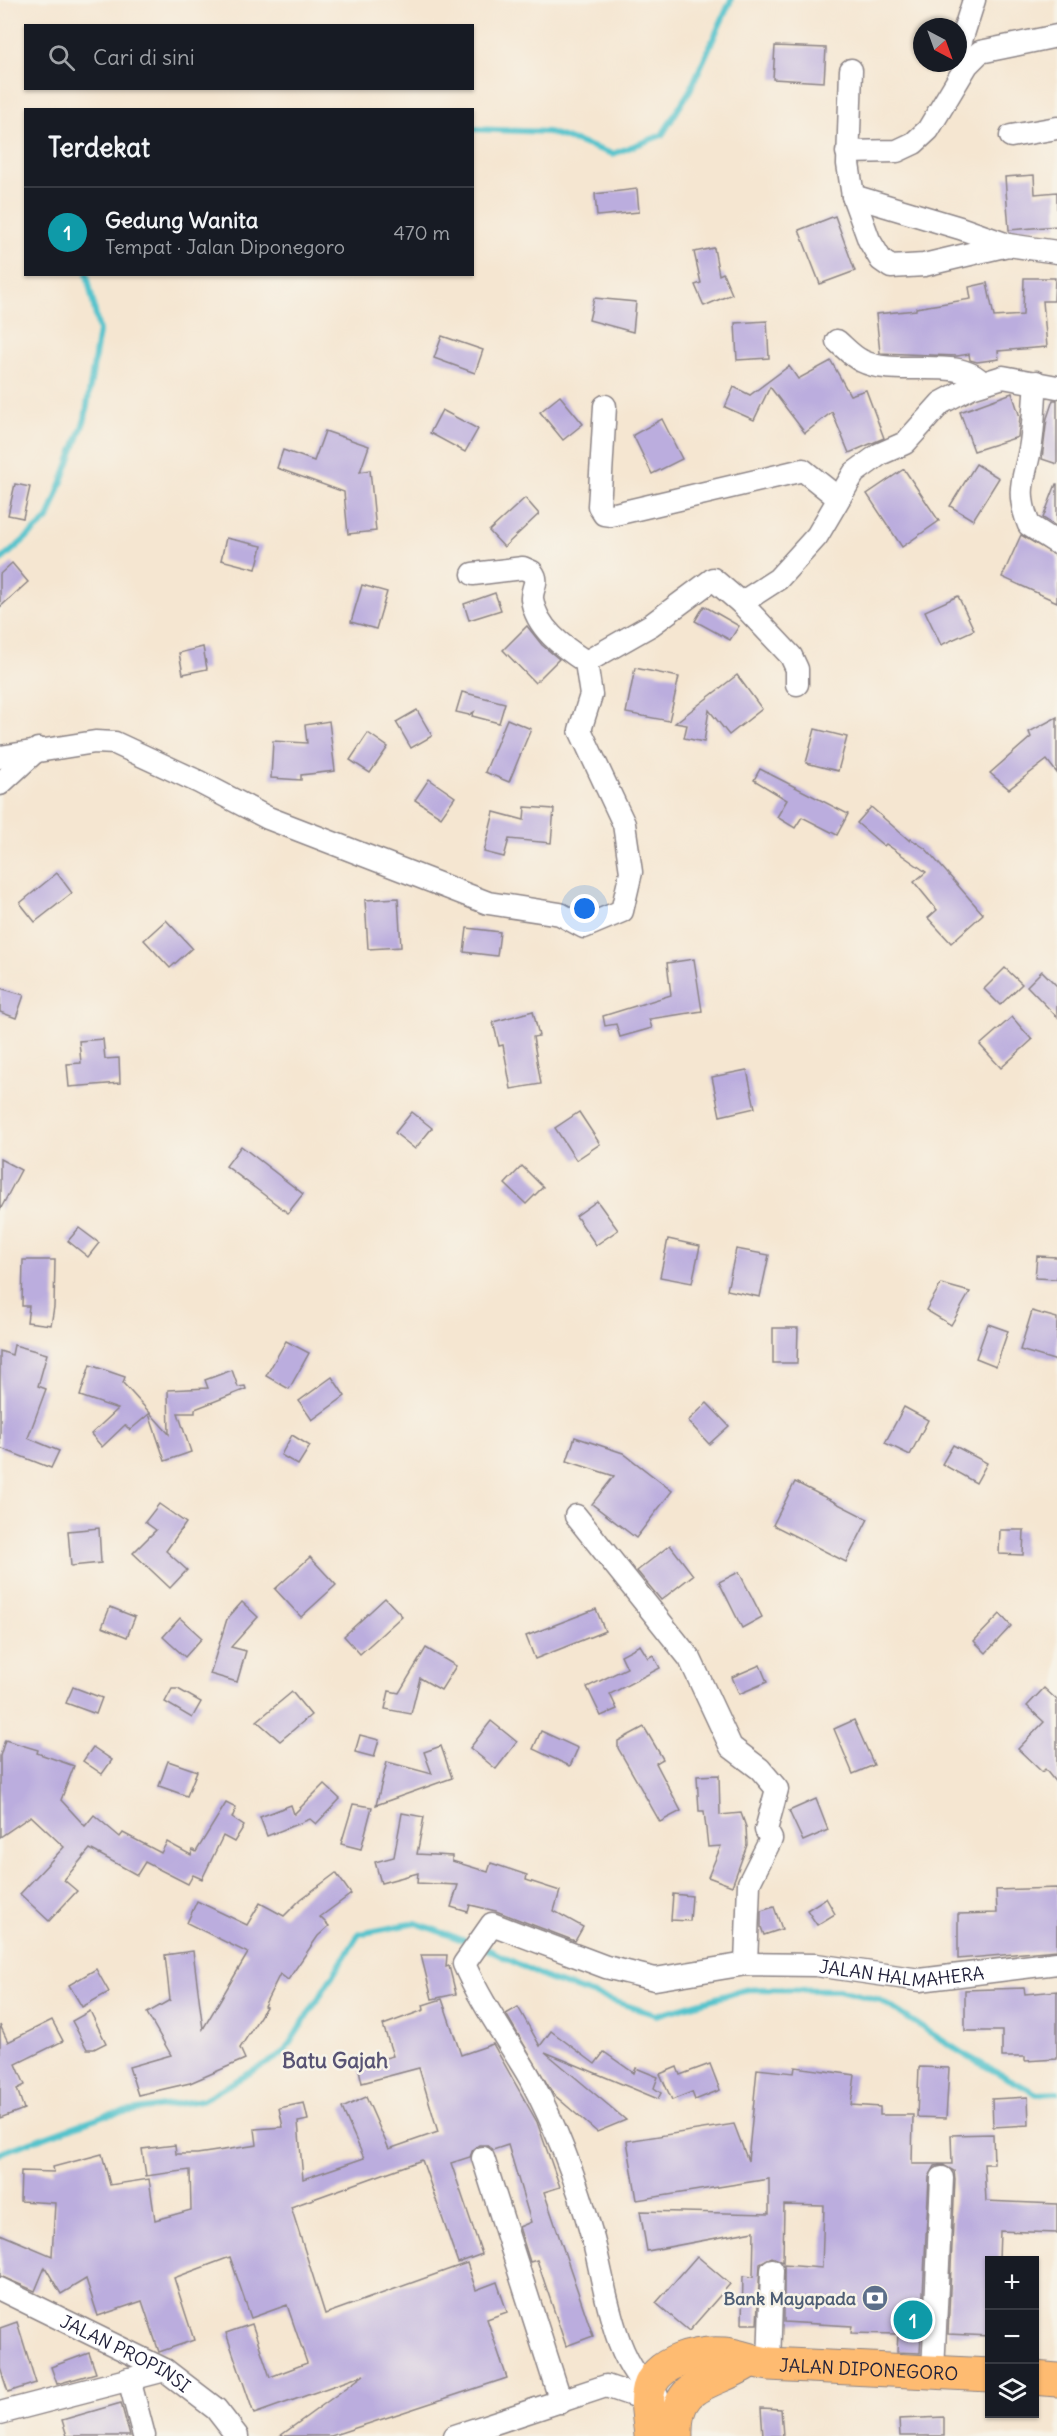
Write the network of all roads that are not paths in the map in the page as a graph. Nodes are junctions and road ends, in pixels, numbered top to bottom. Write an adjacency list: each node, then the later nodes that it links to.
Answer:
1 (974, 0): 2 (street)
2 (967, 22)
3 (1057, 36): 6 (street)
4 (851, 70): 9 (street)
5 (950, 72): 6 (street)
6 (934, 118): 9 (street)
7 (1057, 129): 8 (street)
8 (1011, 136)
9 (847, 152): 10 (street)
10 (853, 196): 11 (street); 11 (street)
11 (1008, 245): 12 (street)
12 (1057, 252)
13 (837, 340): 14 (street)
14 (982, 383): 15 (street); 17 (street)
15 (1046, 384): 18 (street)
16 (605, 406): 17 (street)
17 (838, 498): 20 (street)
18 (1057, 543)
19 (472, 574): 21 (street)
20 (741, 603): 21 (street); 22 (street)
21 (586, 662): 23 (street)
22 (797, 684)
23 (38, 749): 24 (street); 25 (street)
24 (0, 757)
25 (0, 784)
26 (576, 1516): 28 (street)
27 (1057, 1963): 28 (street, JALAN HALMAHERA)
28 (746, 1964): 40 (street, JALAN HALMAHERA)
29 (483, 2158): 41 (street)
30 (942, 2178): 35 (street)
31 (772, 2270): 33 (street)
32 (0, 2289): 34 (street, JALAN PROPINSI)
33 (759, 2363): 35 (highway, JALAN DIPONEGORO); 40 (highway, JALAN DIPONEGORO); 43 (highway)
34 (165, 2370): 38 (street); 45 (street, JALAN PROPINSI)
35 (933, 2371): 36 (highway, JALAN DIPONEGORO)
36 (985, 2375)
37 (1039, 2378): 39 (highway)
38 (129, 2379): 42 (street); 44 (street)
39 (1057, 2380)
40 (648, 2395): 41 (street); 43 (street); 47 (highway)
41 (561, 2402): 46 (street)
42 (0, 2413)
43 (680, 2414)
44 (144, 2436)
45 (237, 2436)
46 (455, 2436)
47 (651, 2436)

